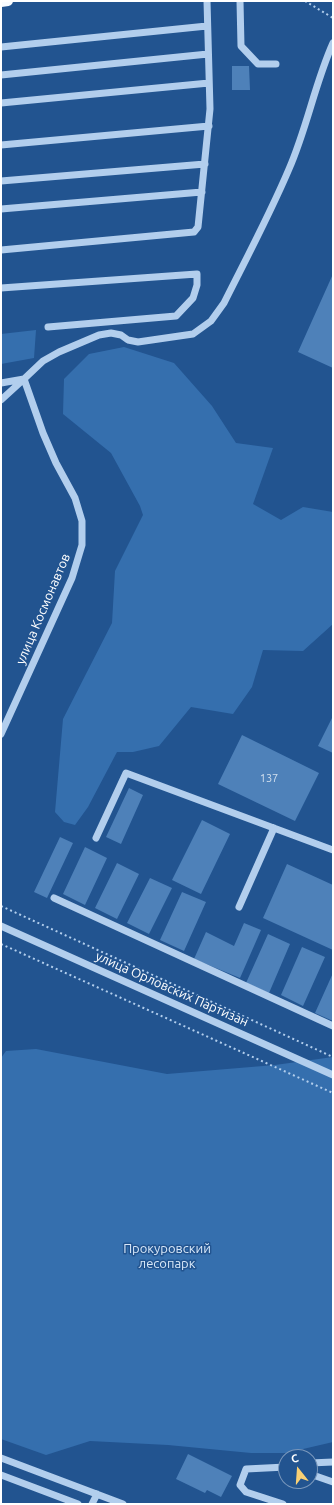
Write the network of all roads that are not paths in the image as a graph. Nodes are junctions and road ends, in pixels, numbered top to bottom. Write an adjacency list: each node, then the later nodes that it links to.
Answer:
1 (8, 1): 4 (main road)
2 (207, 1): 5 (street)
3 (240, 1): 9 (street)
4 (1, 2)
5 (207, 26): 7 (street); 8 (street)
6 (333, 43): 22 (street)
7 (1, 47)
8 (208, 54): 10 (street); 11 (street)
9 (276, 64)
10 (1, 75)
11 (209, 83): 12 (street); 13 (street)
12 (1, 103)
13 (208, 126): 14 (street); 15 (street)
14 (1, 145)
15 (205, 164): 16 (street); 17 (street)
16 (1, 181)
17 (202, 192): 18 (street); 19 (street)
18 (1, 208)
19 (1, 250)
20 (1, 288): 21 (street)
21 (48, 327)
22 (24, 380): 23 (street); 24 (street); 25 (street, улица Космонавтов)
23 (1, 384)
24 (1, 400)
25 (1, 734)
26 (274, 828): 27 (street); 28 (street); 30 (street)
27 (96, 838)
28 (333, 850)
29 (54, 898): 32 (street)
30 (239, 907)
31 (1, 926): 33 (street, улица Орловских Партизан)
32 (333, 1026)
33 (333, 1075)
34 (1, 1458): 41 (street)
35 (333, 1462): 36 (street)
36 (318, 1463)
37 (278, 1467): 45 (street)
38 (1, 1475): 42 (street)
39 (318, 1477): 40 (street)
40 (333, 1482)
41 (96, 1494): 43 (street); 44 (street)
42 (78, 1504)
43 (92, 1504)
44 (123, 1504)
45 (283, 1504)

